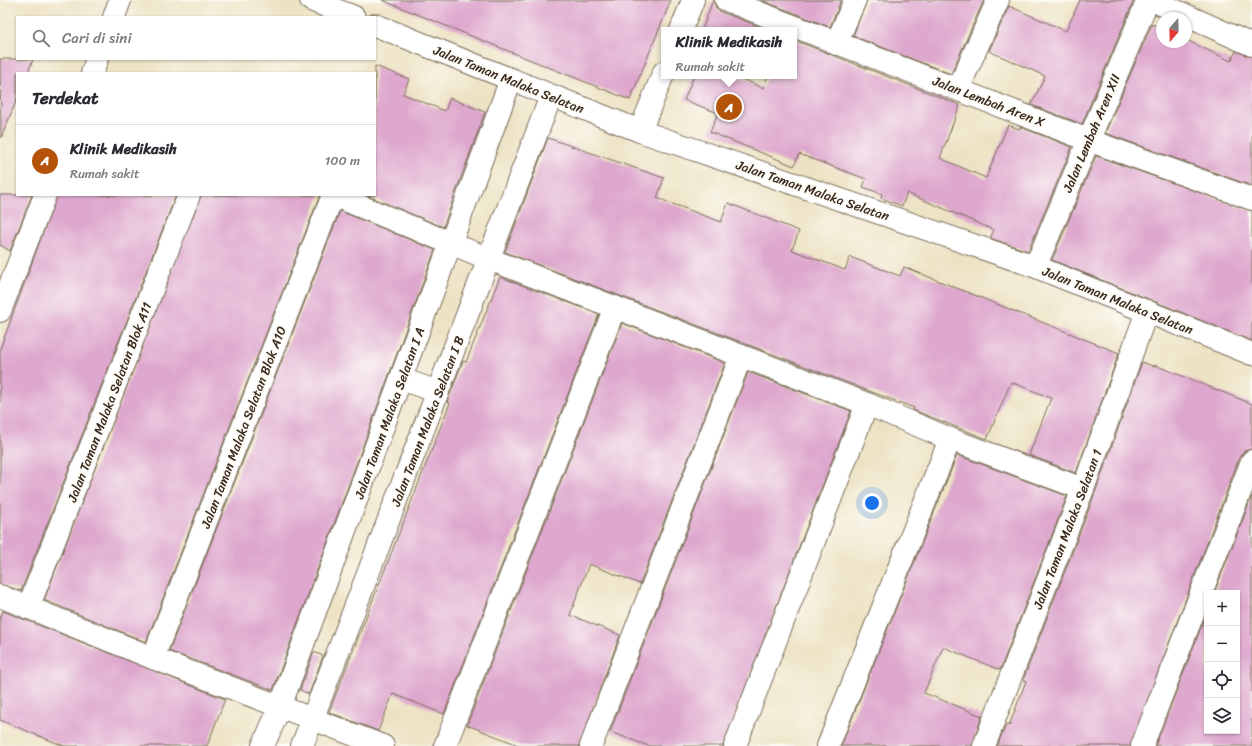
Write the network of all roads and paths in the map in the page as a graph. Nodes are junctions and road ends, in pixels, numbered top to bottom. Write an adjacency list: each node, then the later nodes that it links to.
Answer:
1 (120, 0): 9 (street)
2 (311, 0): 10 (street)
3 (693, 0): 12 (street)
4 (726, 0): 13 (street, Jalan Lembah Aren X)
5 (855, 0): 15 (street)
6 (998, 0): 21 (street)
7 (1148, 0): 24 (street, Jalan Lembah Aren XII)
8 (1152, 0): 16 (street)
9 (114, 16)
10 (351, 16)
11 (376, 25): 19 (street, Jalan Taman Malaka Selatan)
12 (682, 27)
13 (794, 27)
14 (797, 28): 15 (street, Jalan Lembah Aren X)
15 (836, 44): 21 (street, Jalan Lembah Aren X)
16 (1252, 45)
17 (97, 60): 18 (street)
18 (92, 72)
19 (511, 79): 22 (street, Jalan Taman Malaka Selatan); 30 (street, Jalan Taman Malaka Selatan I A)
20 (661, 79): 23 (street)
21 (958, 89): 24 (street, Jalan Lembah Aren X)
22 (551, 96): 23 (street, Jalan Taman Malaka Selatan); 31 (street, Jalan Taman Malaka Selatan I B)
23 (640, 131): 32 (street, Jalan Taman Malaka Selatan)
24 (1088, 140): 29 (street, Jalan Lembah Aren X); 32 (street, Jalan Lembah Aren XII)
25 (45, 196): 34 (street)
26 (189, 196): 45 (street, Jalan Taman Malaka Selatan Blok A11)
27 (333, 196): 46 (street, Jalan Taman Malaka Selatan Blok A10)
28 (335, 196): 30 (street)
29 (1252, 199)
30 (451, 244): 31 (street); 38 (street, Jalan Taman Malaka Selatan I A)
31 (489, 259): 33 (street); 39 (street, Jalan Taman Malaka Selatan I B)
32 (1034, 266): 35 (street, Jalan Taman Malaka Selatan)
33 (615, 307): 37 (street); 52 (street)
34 (0, 311)
35 (1147, 311): 36 (street, Jalan Taman Malaka Selatan); 43 (street, Jalan Taman Malaka Selatan 1)
36 (1252, 354)
37 (741, 356): 40 (street); 53 (street)
38 (401, 379): 39 (street); 47 (street, Jalan Taman Malaka Selatan I A)
39 (438, 392): 48 (street, Jalan Taman Malaka Selatan I B)
40 (866, 404): 41 (street); 54 (street)
41 (950, 440): 43 (street); 55 (street)
42 (1252, 461): 57 (street)
43 (1083, 489): 56 (street, Jalan Taman Malaka Selatan 1)
44 (0, 596): 45 (street)
45 (28, 608): 46 (street)
46 (153, 658): 47 (street)
47 (280, 707): 48 (street); 49 (street, Jalan Taman Malaka Selatan I A)
48 (314, 719): 50 (street, Jalan Taman Malaka Selatan I B); 51 (street)
49 (263, 746)
50 (302, 746)
51 (383, 746)
52 (445, 746)
53 (591, 746)
54 (735, 746)
55 (828, 746)
56 (984, 746)
57 (1142, 746)

